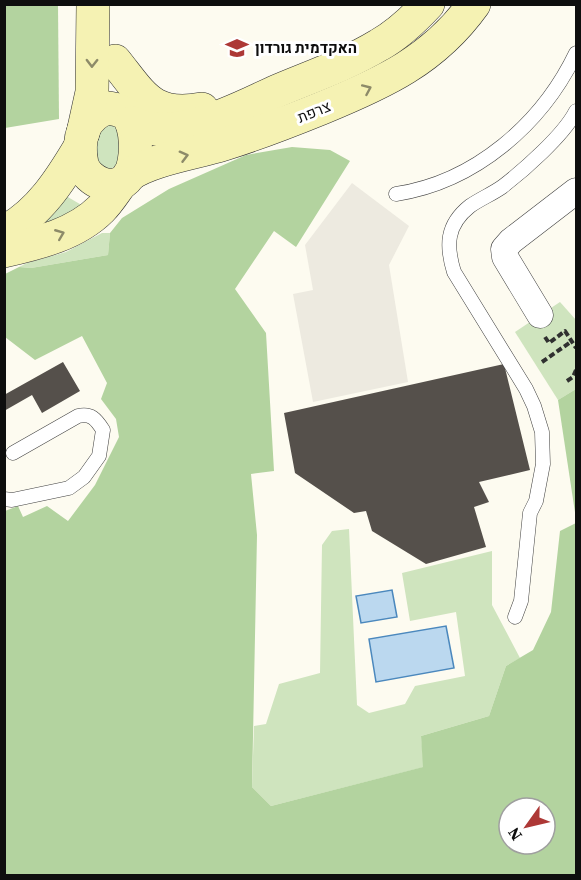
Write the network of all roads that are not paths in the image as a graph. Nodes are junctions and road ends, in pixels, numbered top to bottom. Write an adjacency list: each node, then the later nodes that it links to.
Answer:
1 (93, 4): 11 (street, one-way to 11)
2 (115, 4): 6 (street)
3 (428, 4): 8 (street)
4 (474, 4): 12 (street, צרפת, one-way to 4)
5 (576, 53): 7 (lane)
6 (115, 61): 8 (street); 10 (street)
7 (573, 72): 14 (lane)
8 (276, 92): 10 (street)
9 (576, 111): 20 (lane)
10 (129, 119): 11 (street); 12 (street)
11 (82, 140): 12 (street); 15 (street)
12 (125, 179): 16 (street, one-way to 12)
13 (576, 191): 17 (street)
14 (396, 194)
15 (4, 232)
16 (4, 250)
17 (540, 315)
18 (13, 453): 19 (lane)
19 (4, 499)
20 (515, 617)

